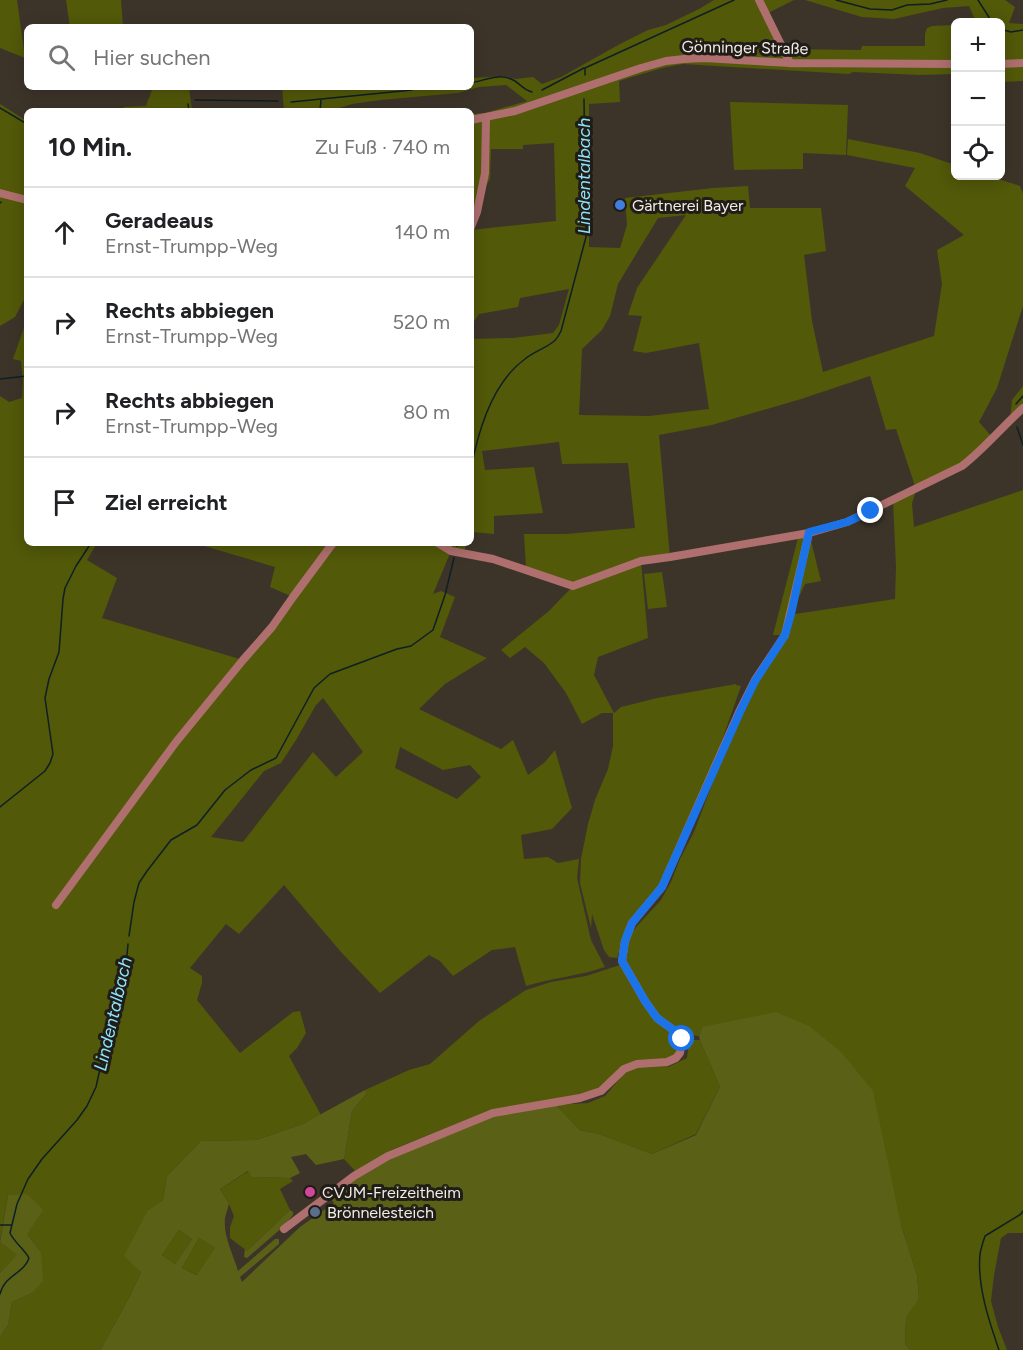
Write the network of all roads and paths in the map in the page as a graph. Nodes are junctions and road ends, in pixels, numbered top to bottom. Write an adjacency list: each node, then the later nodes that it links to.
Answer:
1 (759, 0): 2 (street)
2 (790, 63): 4 (street, Gönninger Straße); 6 (street, Gönninger Straße)
3 (1023, 63): 5 (street)
4 (951, 64)
5 (1005, 64)
6 (486, 118): 7 (street, Gönninger Straße); 10 (street)
7 (474, 120)
8 (0, 193): 9 (street)
9 (24, 199)
10 (474, 220)
11 (1023, 408): 12 (street)
12 (809, 532): 14 (street); 16 (street)
13 (331, 546): 15 (street)
14 (444, 546)
15 (56, 905)
16 (284, 1229)

